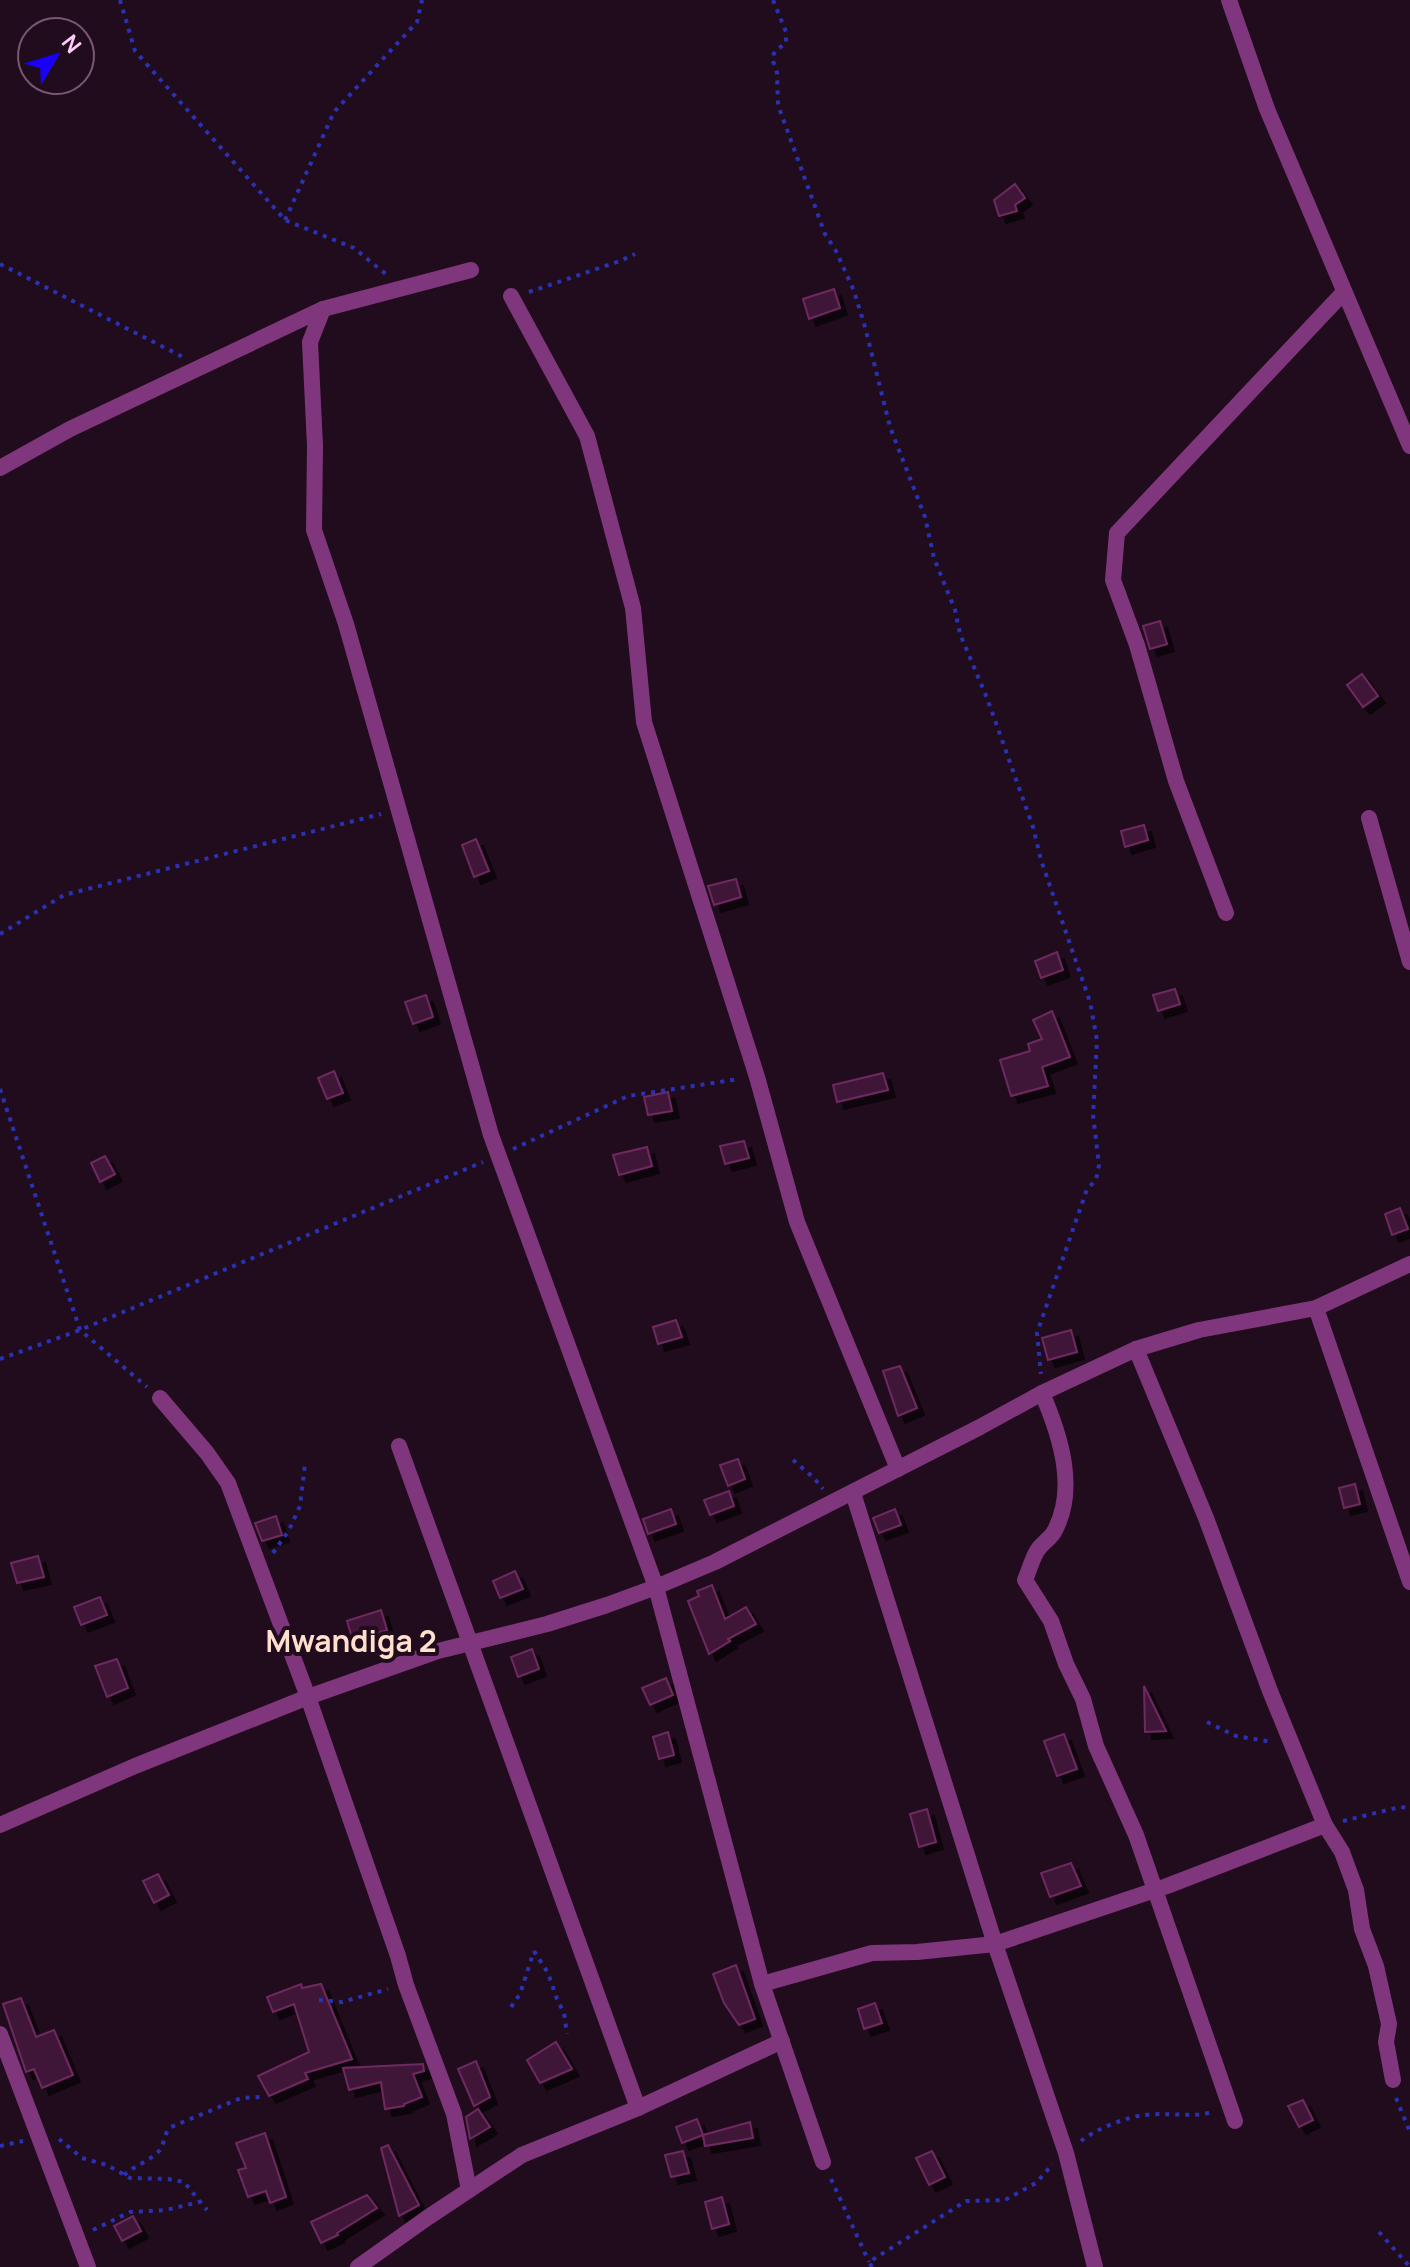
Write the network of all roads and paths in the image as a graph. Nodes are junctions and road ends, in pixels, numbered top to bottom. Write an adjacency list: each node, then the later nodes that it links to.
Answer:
1 (120, 0): 5 (path)
2 (422, 0): 5 (path)
3 (773, 0): 29 (path)
4 (1229, 0): 10 (street)
5 (285, 220): 9 (path)
6 (635, 254): 11 (path)
7 (0, 264): 13 (path)
8 (471, 270): 9 (street)
9 (399, 289): 12 (street)
10 (1344, 292): 14 (street); 18 (street)
11 (511, 296): 21 (street)
12 (323, 309): 13 (street); 16 (street)
13 (202, 367): 15 (street)
14 (1410, 446)
15 (0, 468)
16 (399, 810): 19 (path); 23 (street)
17 (1369, 818): 20 (street)
18 (1226, 913)
19 (0, 934)
20 (1410, 962)
21 (757, 1077): 23 (path); 34 (street)
22 (0, 1089): 26 (path)
23 (499, 1155): 26 (path); 39 (street)
24 (1410, 1264): 25 (street)
25 (1316, 1308): 27 (street); 38 (street)
26 (80, 1330): 28 (path); 30 (path)
27 (1136, 1349): 29 (street); 43 (street)
28 (0, 1359)
29 (1042, 1393): 34 (street); 47 (street)
30 (160, 1398): 37 (street)
31 (399, 1446): 40 (street)
32 (793, 1460): 36 (path)
33 (305, 1464): 37 (path)
34 (898, 1469): 35 (street)
35 (853, 1493): 36 (street); 48 (street)
36 (833, 1502): 39 (street)
37 (261, 1570): 41 (street)
38 (1410, 1582)
39 (656, 1587): 40 (street); 49 (street)
40 (470, 1643): 41 (street); 58 (street)
41 (308, 1697): 45 (street); 50 (street)
42 (1207, 1722): 43 (path)
43 (1294, 1747): 46 (street)
44 (1410, 1808): 46 (path)
45 (0, 1825)
46 (1325, 1825): 47 (street); 56 (street)
47 (1153, 1891): 48 (street); 59 (street)
48 (995, 1944): 49 (street); 62 (street)
49 (762, 1984): 55 (street)
50 (406, 1985): 51 (path); 65 (street)
51 (319, 2000)
52 (511, 2007): 54 (path)
53 (0, 2034): 61 (street)
54 (567, 2034)
55 (782, 2041): 58 (street); 63 (street)
56 (1393, 2080): 60 (path)
57 (260, 2097): 64 (path)
58 (638, 2108): 65 (street)
59 (1234, 2116): 62 (path)
60 (1410, 2132)
61 (39, 2137): 64 (path); 69 (street)
62 (1066, 2153): 70 (path); 73 (street)
63 (823, 2162): 70 (path)
64 (124, 2175): 66 (path)
65 (469, 2190): 72 (street)
66 (200, 2202): 67 (path); 69 (path)
67 (207, 2210)
68 (1379, 2232): 74 (path)
69 (78, 2239): 71 (street)
70 (870, 2265)
71 (88, 2267)
72 (358, 2267)
73 (1095, 2267)
74 (1410, 2267)

